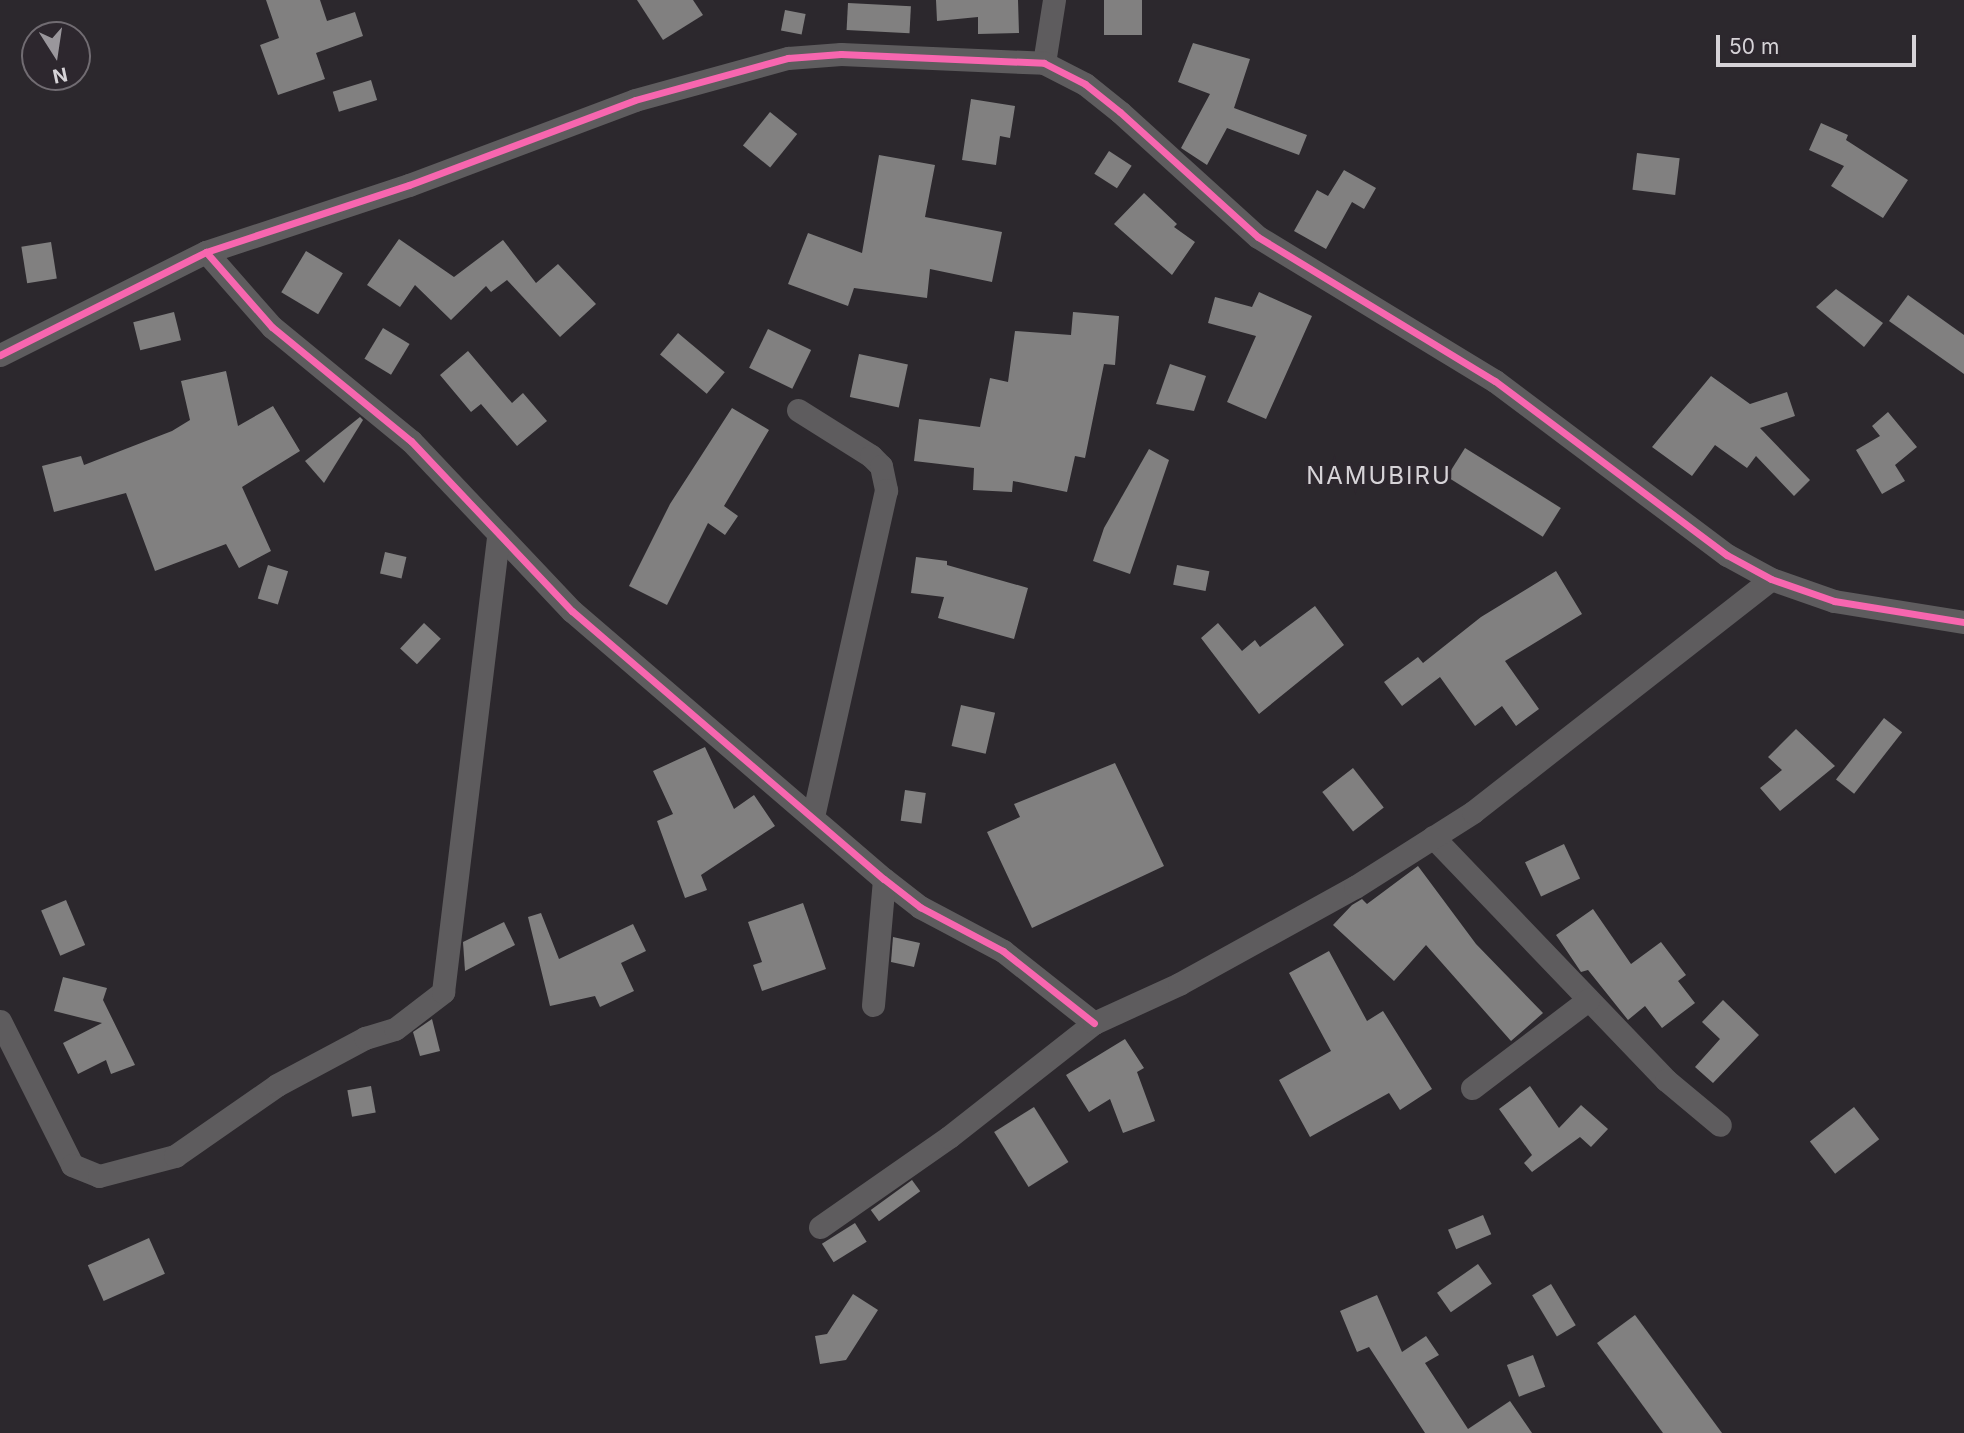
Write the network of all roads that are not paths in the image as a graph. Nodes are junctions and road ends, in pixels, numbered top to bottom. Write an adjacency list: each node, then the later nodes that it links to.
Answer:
1 (1054, 0): 2 (street)
2 (1044, 63): 3 (street); 7 (street)
3 (206, 252): 4 (street); 6 (street)
4 (0, 355)
5 (799, 410): 9 (street)
6 (498, 536): 9 (street); 14 (street)
7 (1771, 579): 8 (street); 10 (street)
8 (1964, 622)
9 (813, 816): 11 (street)
10 (1433, 837): 12 (street); 15 (street)
11 (884, 879): 13 (street); 15 (street)
12 (1588, 1000): 16 (street); 17 (street)
13 (873, 1004)
14 (0, 1021)
15 (1094, 1023): 18 (street)
16 (1472, 1088)
17 (1720, 1125)
18 (820, 1227)

